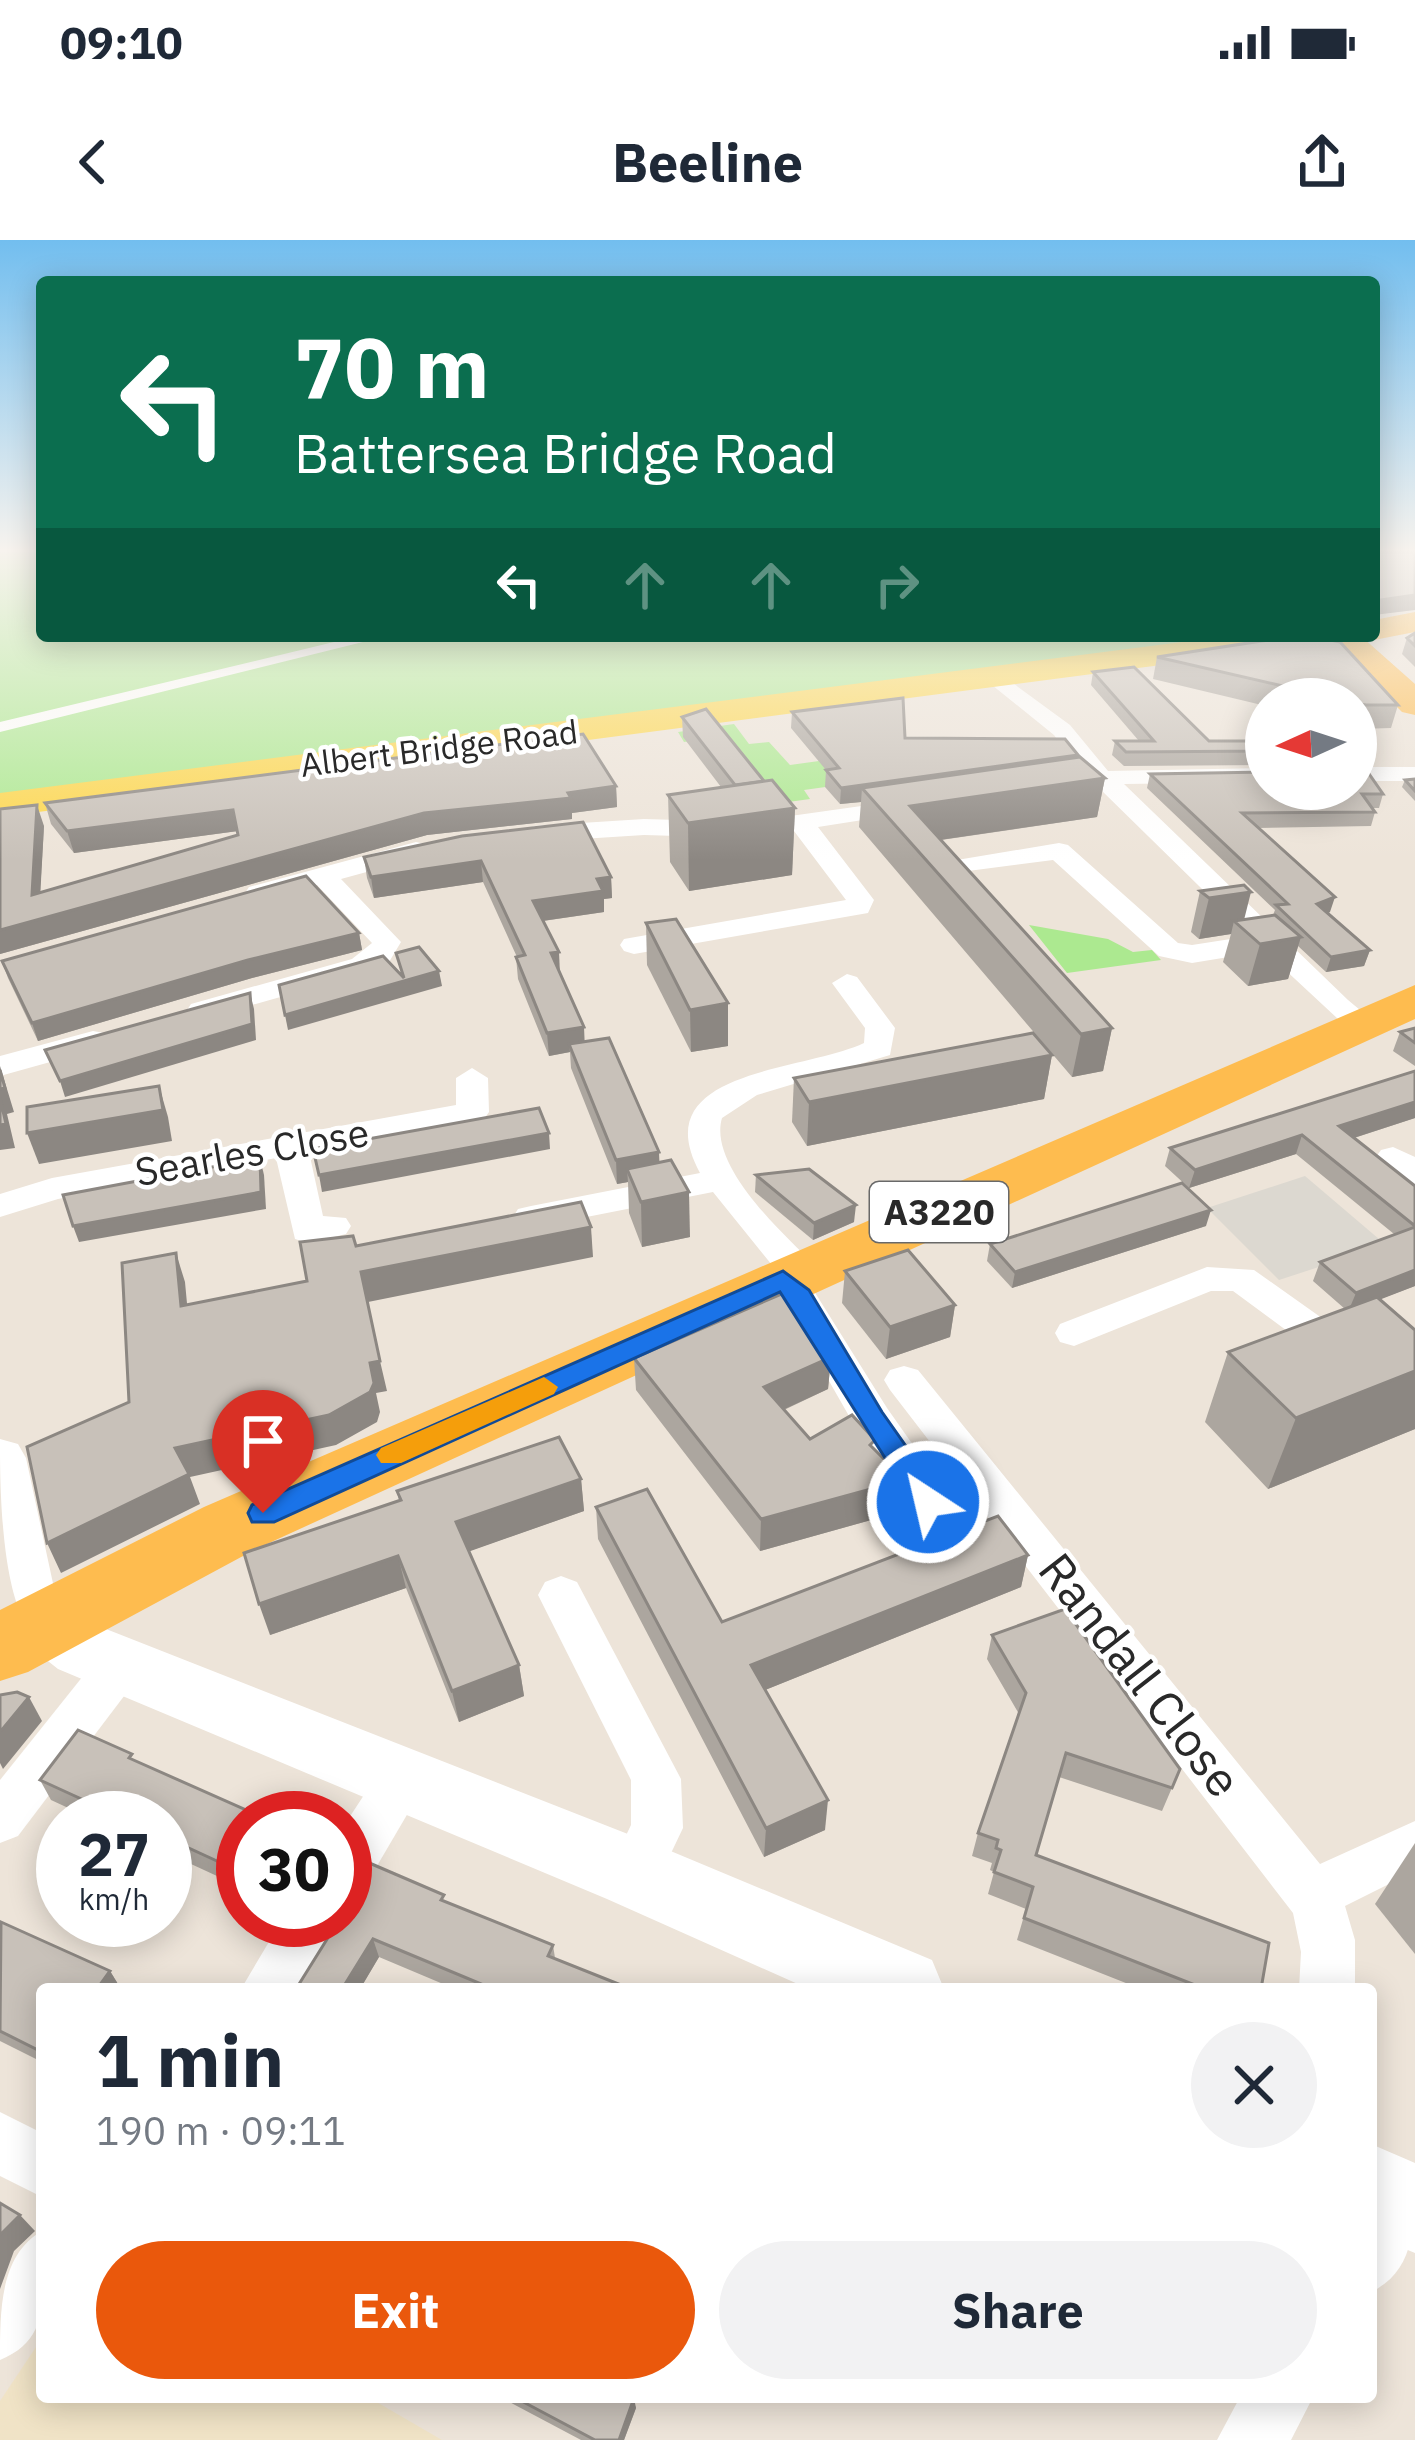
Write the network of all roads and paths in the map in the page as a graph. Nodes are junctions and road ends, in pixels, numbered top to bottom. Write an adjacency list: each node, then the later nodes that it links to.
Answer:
1 (295, 655): 6 (street)
2 (1161, 655): 4 (main road, Albert Bridge Road)
3 (1379, 655): 5 (highway)
4 (995, 676): 10 (street); 13 (main road, Albert Bridge Road)
5 (1415, 704)
6 (0, 727)
7 (1377, 774): 8 (street)
8 (1415, 774)
9 (1245, 775): 10 (street)
10 (1102, 778): 11 (street); 20 (street)
11 (1023, 790)
12 (934, 803): 14 (street)
13 (0, 805)
14 (801, 823): 15 (street); 21 (street)
15 (511, 836)
16 (443, 845): 17 (street)
17 (322, 875): 19 (street); 24 (street)
18 (963, 878): 20 (street)
19 (236, 899)
20 (1268, 942): 25 (street)
21 (634, 945)
22 (847, 983): 30 (street)
23 (1415, 1000): 25 (highway, A3220)
24 (181, 1016)
25 (1363, 1025): 34 (highway, A3220)
26 (112, 1035): 27 (street)
27 (0, 1066)
28 (472, 1078): 29 (street, Searles Close)
29 (290, 1145): 31 (street, Searles Close); 33 (street)
30 (719, 1180): 32 (street); 34 (street)
31 (0, 1206)
32 (500, 1223)
33 (333, 1226)
34 (792, 1276): 39 (street); 41 (highway, A3220)
35 (1074, 1333): 36 (street)
36 (1415, 1348)
37 (904, 1380): 48 (street, Randall Close)
38 (0, 1458): 41 (street)
39 (928, 1502)
40 (561, 1595): 47 (street)
41 (24, 1635): 42 (main road)
42 (120, 1665): 43 (main road); 44 (street)
43 (403, 1780): 45 (street); 47 (main road)
44 (0, 1820)
45 (372, 1828)
46 (1415, 1845): 48 (street)
47 (634, 1873): 51 (main road)
48 (1312, 1895): 52 (street, Randall Close)
49 (296, 1947): 50 (street)
50 (273, 1983)
51 (889, 1983)
52 (1328, 1983)
53 (0, 2142): 54 (street)
54 (36, 2163)
55 (36, 2272): 56 (street)
56 (0, 2328)
57 (1276, 2403): 58 (street)
58 (1251, 2440)

